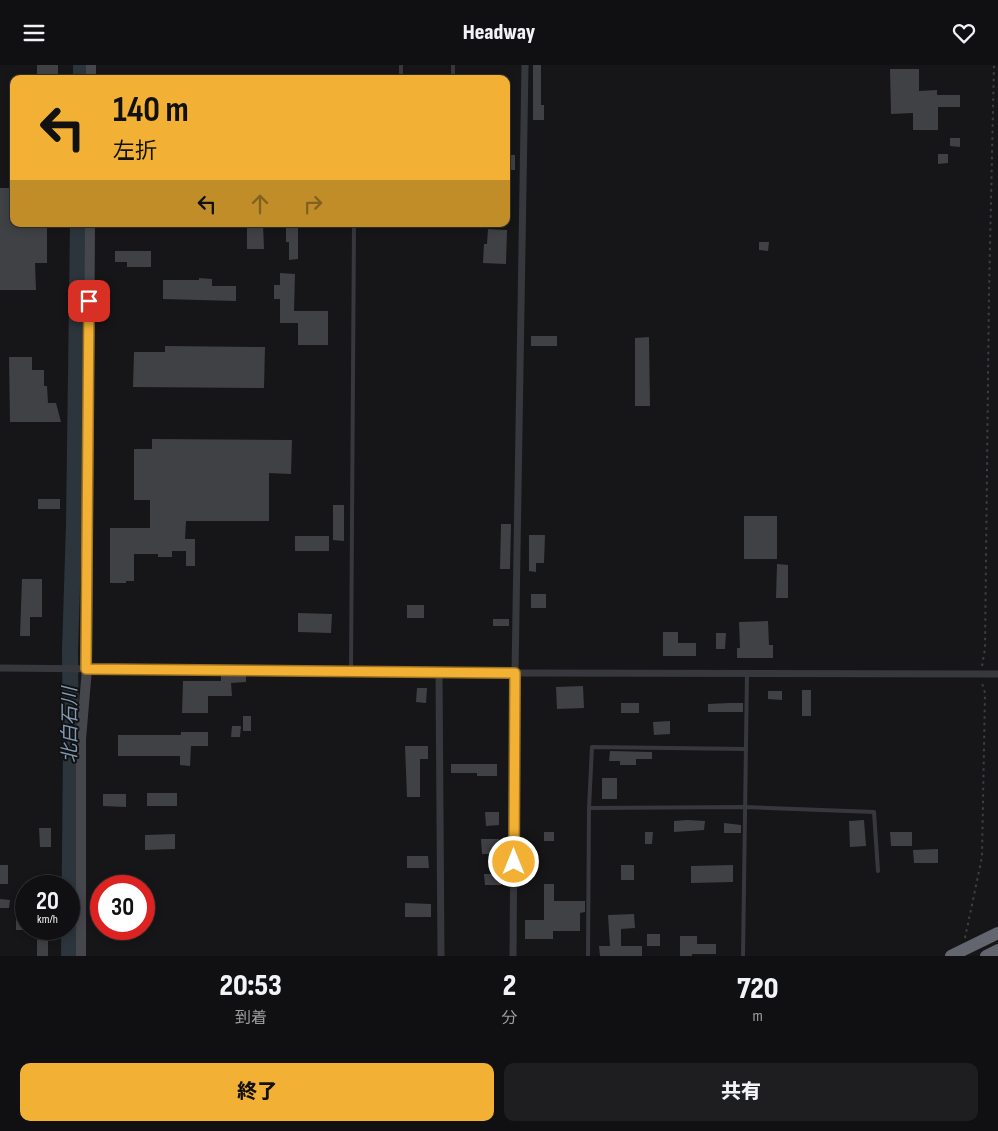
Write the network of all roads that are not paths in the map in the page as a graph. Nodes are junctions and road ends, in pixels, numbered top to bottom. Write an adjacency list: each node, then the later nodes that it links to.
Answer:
1 (525, 65): 8 (street)
2 (90, 227): 5 (street)
3 (354, 227): 6 (lane)
4 (0, 669): 5 (street)
5 (83, 669): 6 (street); 17 (street)
6 (352, 671): 7 (street)
7 (439, 672): 8 (street); 18 (street)
8 (515, 673): 9 (street); 19 (street)
9 (747, 673): 10 (street); 11 (lane)
10 (996, 674)
11 (745, 749): 12 (lane); 13 (lane)
12 (745, 807): 13 (lane); 14 (lane); 21 (lane)
13 (589, 808): 20 (lane)
14 (878, 871)
15 (998, 933): 22 (highway, bridge)
16 (998, 950): 23 (highway)
17 (81, 956)
18 (441, 956)
19 (513, 956)
20 (588, 956)
21 (743, 956)
22 (951, 956)
23 (986, 956)

